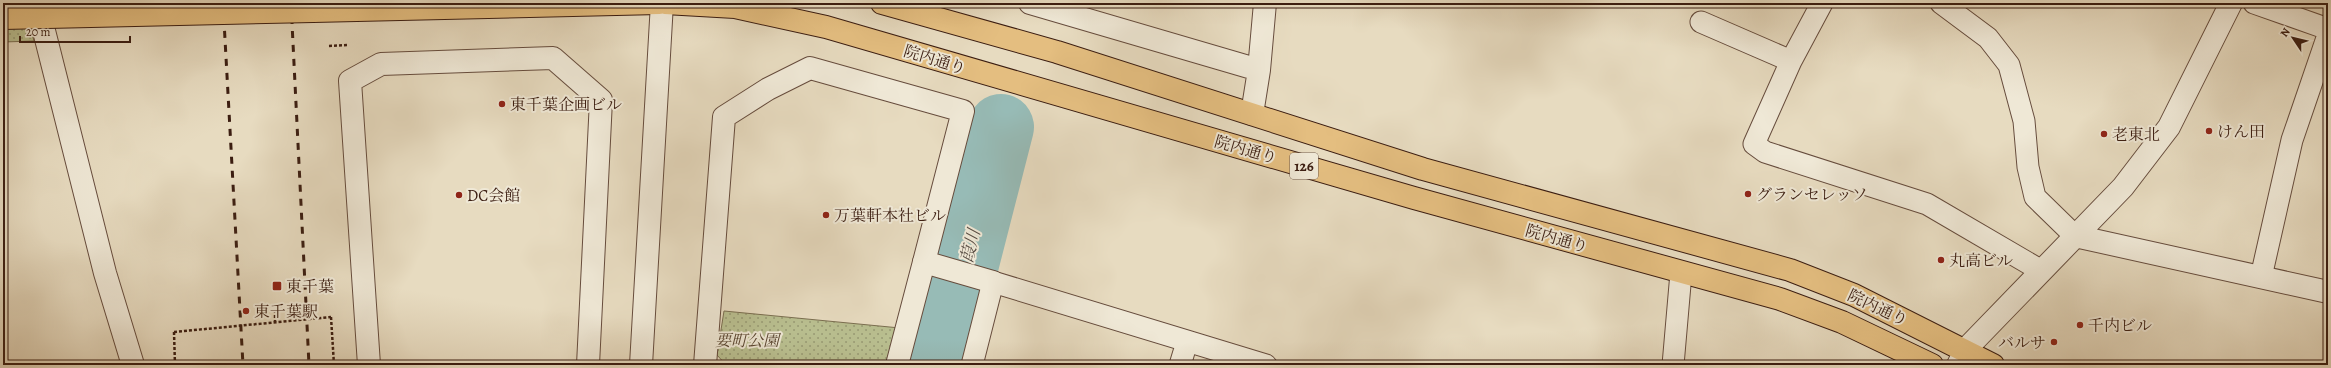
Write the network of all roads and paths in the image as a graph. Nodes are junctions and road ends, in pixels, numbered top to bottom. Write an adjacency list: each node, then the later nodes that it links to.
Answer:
1 (37, 3): 29 (street)
2 (659, 3): 12 (highway, bridge)
3 (664, 3): 21 (highway, 院内通り / 126); 34 (street)
4 (882, 3): 17 (highway, 院内通り / 126)
5 (1030, 3): 11 (street)
6 (1265, 3): 16 (street)
7 (1822, 3): 15 (lane)
8 (1941, 3): 18 (lane)
9 (2254, 3): 14 (lane)
10 (2228, 4): 18 (street)
11 (1074, 10): 16 (street)
12 (3, 18)
13 (1701, 22): 15 (lane)
14 (2327, 37): 22 (lane)
15 (1791, 61): 20 (lane)
16 (1258, 70): 17 (street)
17 (1252, 114): 28 (highway, 院内通り / 126)
18 (2075, 236): 20 (street); 22 (street)
19 (924, 262): 23 (street); 35 (street); 36 (street)
20 (2040, 270): 28 (street)
21 (1681, 273): 40 (lane); 41 (highway, 院内通り / 126)
22 (2261, 277): 24 (street)
23 (993, 282): 27 (lane); 37 (lane)
24 (2328, 292)
25 (275, 310): 26 (path)
26 (275, 322): 30 (path, bridge); 31 (path, bridge)
27 (1187, 342): 38 (lane); 39 (lane)
28 (1962, 357): 42 (highway, 院内通り / 126)
29 (132, 365)
30 (175, 365)
31 (334, 365)
32 (369, 365): 33 (street)
33 (588, 365)
34 (641, 365)
35 (705, 365)
36 (897, 365)
37 (972, 365)
38 (1180, 365)
39 (1266, 365)
40 (1673, 365)
41 (1932, 365)
42 (1993, 365)

